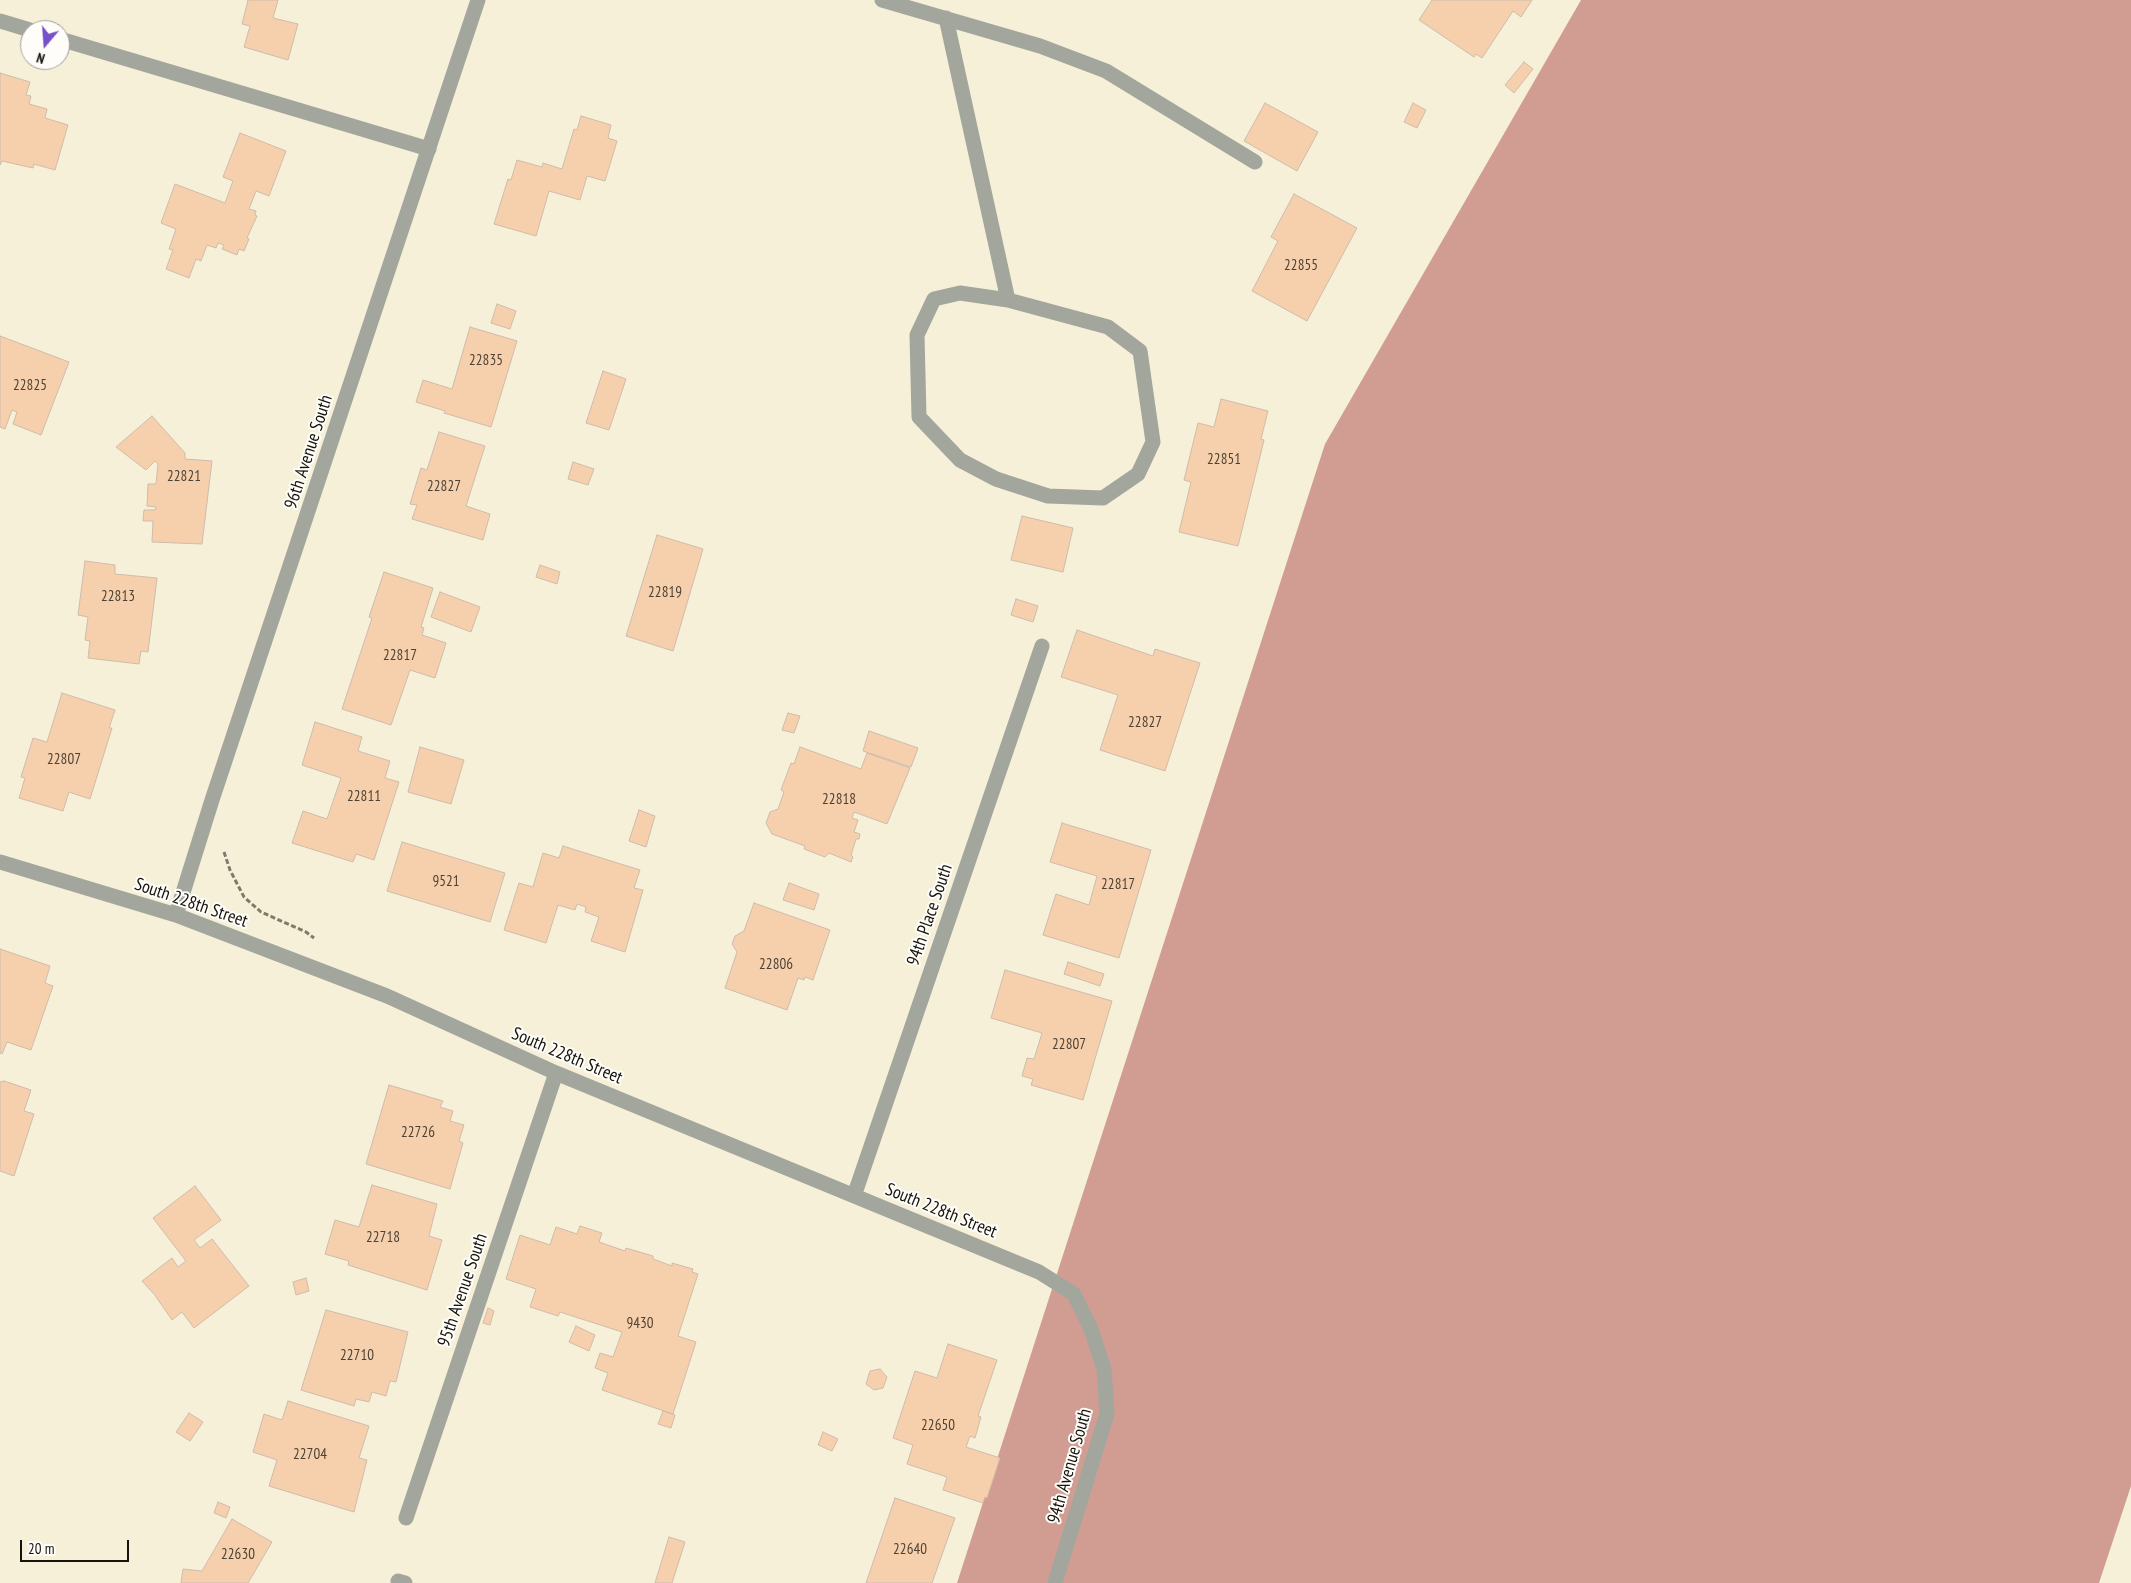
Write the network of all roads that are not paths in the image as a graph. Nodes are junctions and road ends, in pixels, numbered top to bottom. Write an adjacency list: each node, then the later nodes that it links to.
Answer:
1 (478, 0): 7 (street, 96th Avenue South)
2 (882, 0): 3 (street)
3 (946, 18): 8 (street); 9 (street)
4 (0, 21): 5 (street)
5 (20, 27)
6 (70, 42): 7 (street)
7 (429, 149): 12 (street, 96th Avenue South)
8 (1255, 162)
9 (1008, 300): 9 (street)
10 (1042, 646): 14 (street, 94th Place South)
11 (0, 862): 12 (street, South 228th Street)
12 (176, 915): 13 (street, South 228th Street)
13 (556, 1073): 14 (street, South 228th Street); 16 (street, 95th Avenue South)
14 (854, 1196): 15 (street, South 228th Street)
15 (1092, 1328): 17 (street, 94th Avenue South)
16 (406, 1518)
17 (1055, 1583)

